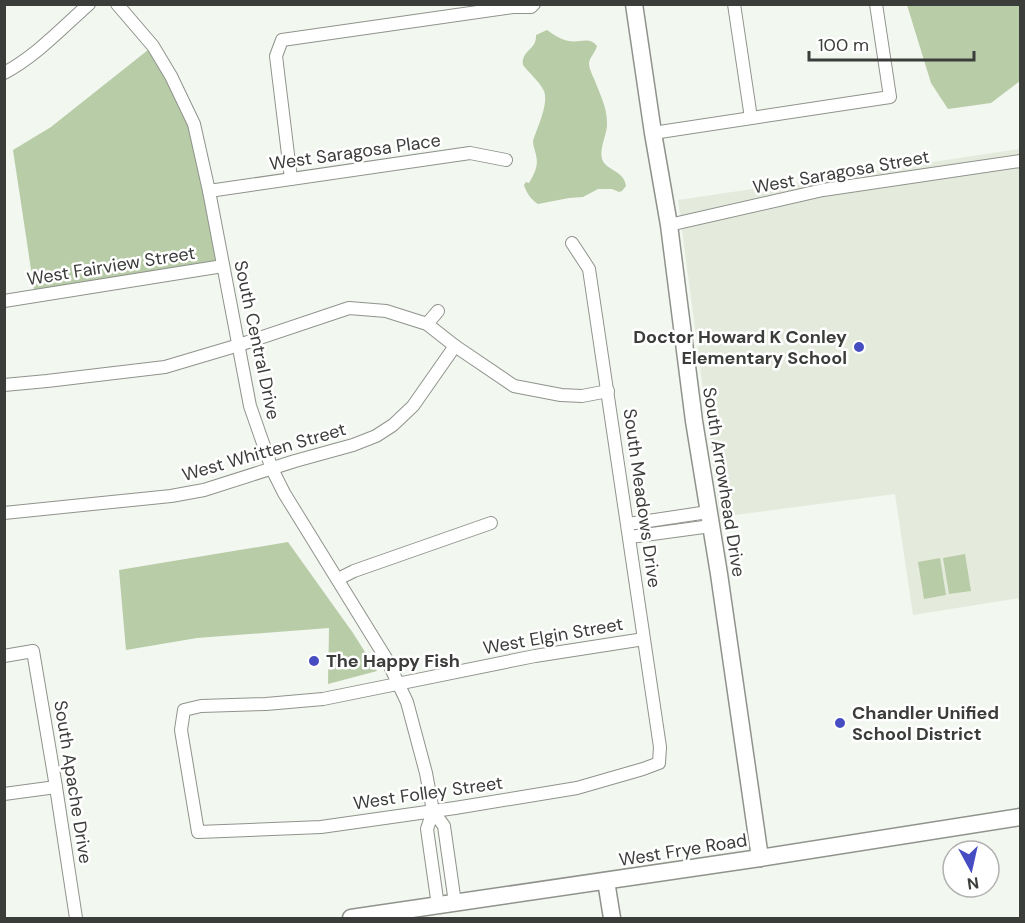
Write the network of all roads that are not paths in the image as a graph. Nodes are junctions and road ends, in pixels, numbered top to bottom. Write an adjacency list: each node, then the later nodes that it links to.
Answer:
1 (89, 4): 7 (street)
2 (117, 4): 13 (street, South Central Drive)
3 (634, 4): 9 (street, South Arrowhead Drive)
4 (734, 4): 8 (street)
5 (876, 4): 8 (street)
6 (532, 6): 12 (street)
7 (4, 73)
8 (751, 118): 9 (street)
9 (653, 133): 14 (street, South Arrowhead Drive)
10 (506, 160): 12 (street, West Saragosa Place)
11 (1020, 161): 14 (street, West Saragosa Street)
12 (291, 179): 13 (street, West Saragosa Place)
13 (209, 191): 16 (street, South Central Drive)
14 (669, 225): 26 (street, South Arrowhead Drive)
15 (572, 243): 23 (street, South Meadows Drive)
16 (223, 266): 17 (street, West Fairview Street); 20 (street, South Central Drive)
17 (4, 301)
18 (438, 311): 19 (street)
19 (427, 324): 20 (street); 21 (street)
20 (239, 345): 22 (street); 24 (street, South Central Drive)
21 (455, 346): 23 (street); 24 (street, West Whitten Street)
22 (4, 385)
23 (608, 391): 28 (street, South Meadows Drive)
24 (272, 469): 25 (street, West Whitten Street); 30 (street, South Central Drive)
25 (4, 513)
26 (710, 519): 28 (street); 29 (street); 40 (street, South Arrowhead Drive)
27 (491, 523): 30 (street)
28 (628, 524): 29 (street, South Meadows Drive)
29 (630, 537): 31 (street, South Meadows Drive)
30 (338, 579): 33 (street, South Central Drive)
31 (644, 639): 33 (street, West Elgin Street); 34 (street, South Meadows Drive)
32 (4, 656): 35 (street, South Apache Drive)
33 (399, 684): 37 (street, South Central Drive); 39 (street, West Elgin Street)
34 (658, 763): 37 (street, West Folley Street)
35 (56, 787): 36 (street); 44 (street, South Apache Drive)
36 (4, 794)
37 (433, 811): 39 (street, West Folley Street); 42 (street, South Central Drive); 43 (street, South Central Drive)
38 (1020, 817): 40 (street, West Frye Road)
39 (198, 832)
40 (760, 858): 41 (street, West Frye Road)
41 (606, 881): 42 (street, West Frye Road); 46 (street)
42 (455, 903): 43 (street, West Frye Road)
43 (438, 906): 45 (street, West Frye Road)
44 (76, 918)
45 (351, 918)
46 (612, 918)

